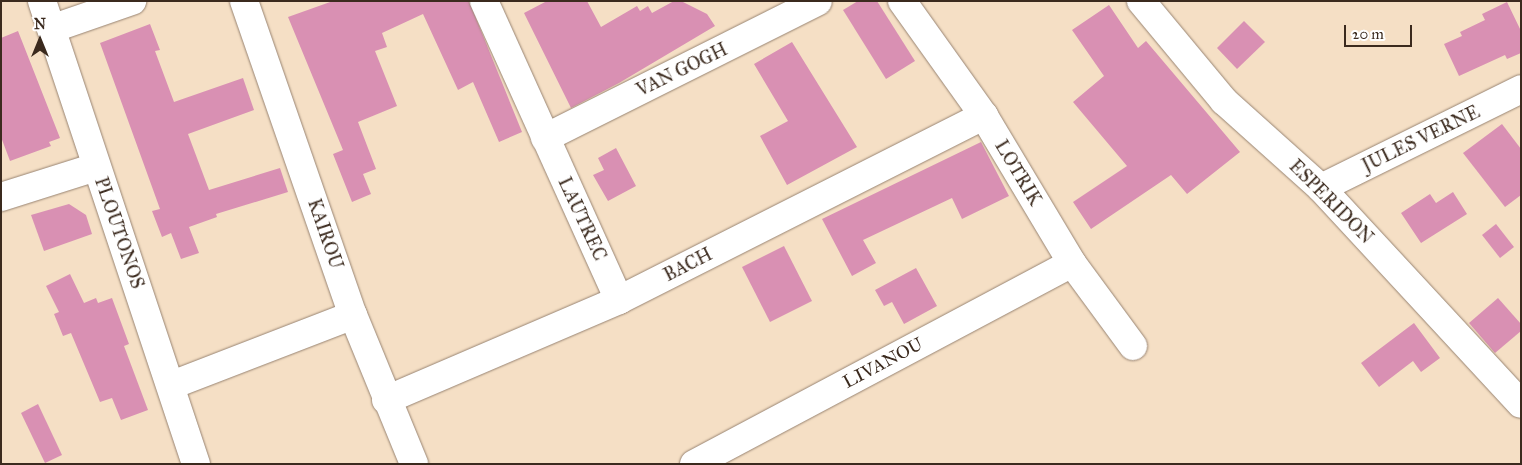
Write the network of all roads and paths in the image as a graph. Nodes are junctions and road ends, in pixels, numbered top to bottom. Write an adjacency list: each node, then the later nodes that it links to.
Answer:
1 (42, 1): 9 (street, PLOUTONOS)
2 (132, 1): 9 (street)
3 (244, 1): 18 (street, KAIROU)
4 (484, 1): 12 (street, LAUTREC)
5 (818, 1): 8 (street, VAN GOGH)
6 (902, 1): 11 (street, LOTRIK)
7 (1141, 1): 14 (street, ESPERIDON)
8 (773, 11): 12 (street, VAN GOGH)
9 (51, 29): 13 (street, PLOUTONOS)
10 (1520, 91): 14 (street, JULES VERNE)
11 (984, 116): 16 (street, LOTRIK); 17 (street, BACH)
12 (545, 138): 17 (street, LAUTREC)
13 (96, 166): 15 (street); 20 (street, PLOUTONOS)
14 (1321, 188): 22 (street, ESPERIDON)
15 (1, 197)
16 (1072, 263): 19 (street, LOTRIK); 25 (street, LIVANOU)
17 (619, 300): 21 (street, BACH)
18 (353, 315): 20 (street); 21 (street, KAIROU)
19 (1133, 346)
20 (172, 385): 23 (street, PLOUTONOS)
21 (386, 400): 24 (street, KAIROU)
22 (1521, 404)
23 (196, 464)
24 (414, 464)
25 (694, 464)

